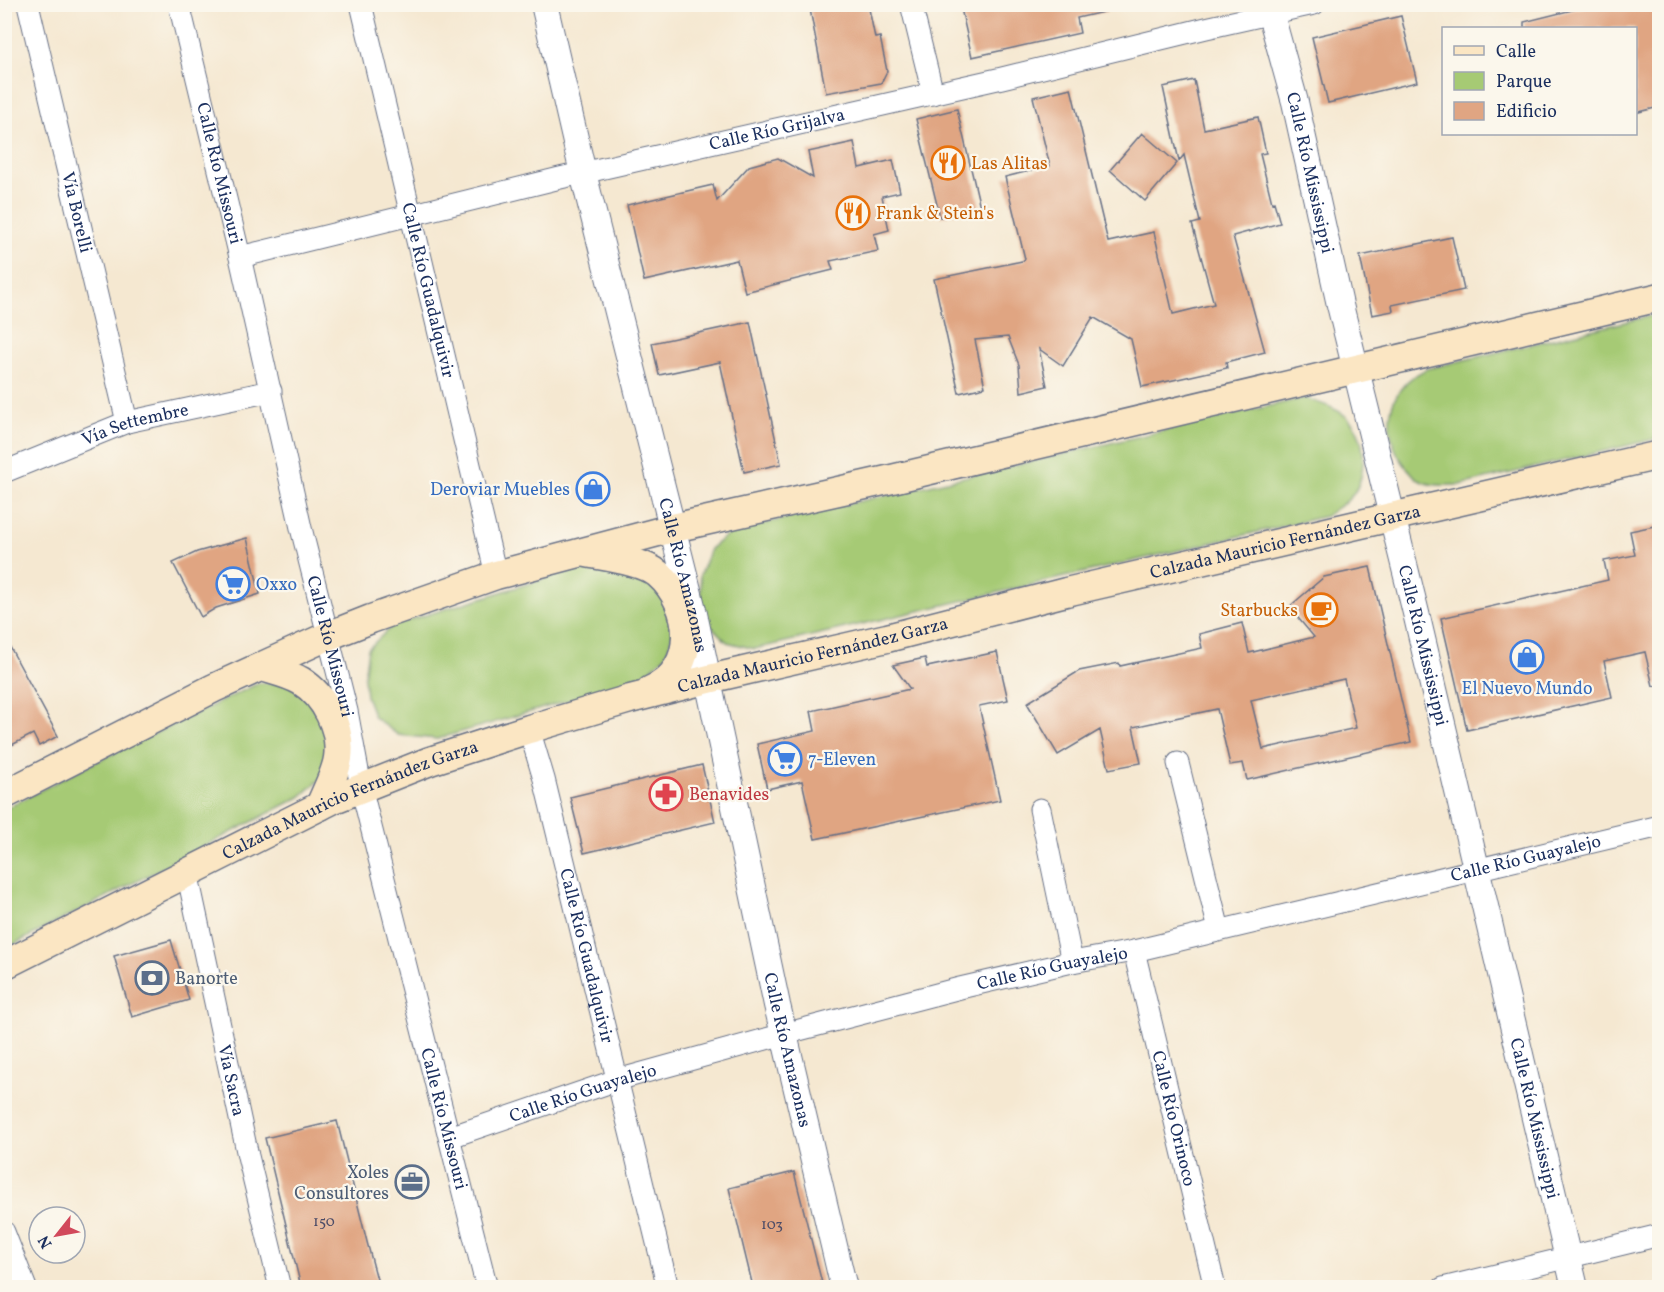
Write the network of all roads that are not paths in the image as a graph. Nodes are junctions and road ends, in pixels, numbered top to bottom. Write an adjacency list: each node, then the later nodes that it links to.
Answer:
1 (28, 4): 15 (street, Vía Borelli)
2 (179, 4): 11 (street, Calle Río Missouri)
3 (361, 4): 10 (street, Calle Río Guadalquivir)
4 (544, 4): 9 (street, Calle Río Amazonas)
5 (910, 4): 8 (street)
6 (1314, 4): 7 (street, Calle Río Grijalva)
7 (1270, 10): 8 (street, Calle Río Grijalva); 13 (street, Calle Río Mississippi)
8 (933, 94): 9 (street, Calle Río Grijalva)
9 (583, 173): 10 (street, Calle Río Grijalva); 19 (street, Calle Río Amazonas)
10 (411, 213): 11 (street, Calle Río Grijalva); 21 (street, Calle Río Guadalquivir)
11 (240, 257): 14 (street, Calle Río Missouri)
12 (1659, 297): 13 (main road)
13 (1357, 369): 18 (street, Calle Río Mississippi); 19 (main road)
14 (271, 391): 15 (street, Vía Settembre); 22 (street, Calle Río Missouri)
15 (127, 422): 17 (street, Vía Settembre)
16 (1659, 455): 18 (main road, Calzada Mauricio Fernández Garza)
17 (4, 472)
18 (1393, 516): 24 (main road, Calzada Mauricio Fernández Garza); 33 (street, Calle Río Mississippi)
19 (673, 528): 20 (main road); 24 (street, Calle Río Amazonas)
20 (584, 552): 21 (main road); 25 (main road)
21 (496, 575): 22 (main road)
22 (328, 636): 23 (main road); 28 (street, Calle Río Missouri)
23 (262, 667): 29 (main road); 30 (main road)
24 (710, 679): 25 (main road, Calzada Mauricio Fernández Garza); 39 (street, Calle Río Amazonas)
25 (630, 699): 26 (main road, Calzada Mauricio Fernández Garza)
26 (529, 729): 28 (main road, Calzada Mauricio Fernández Garza); 40 (street, Calle Río Guadalquivir)
27 (1178, 763): 35 (street)
28 (361, 786): 30 (main road, Calzada Mauricio Fernández Garza); 41 (street, Calle Río Missouri)
29 (4, 795)
30 (320, 806): 34 (main road, Calzada Mauricio Fernández Garza)
31 (1040, 809): 37 (street)
32 (1659, 826): 33 (street, Calle Río Guayalejo)
33 (1477, 868): 35 (street, Calle Río Guayalejo); 44 (street, Calle Río Mississippi)
34 (187, 872): 38 (main road, Calzada Mauricio Fernández Garza); 46 (street, Vía Sacra)
35 (1219, 930): 36 (street, Calle Río Guayalejo)
36 (1134, 951): 37 (street, Calle Río Guayalejo); 50 (street, Calle Río Orinoco)
37 (1072, 962): 39 (street, Calle Río Guayalejo)
38 (4, 965)
39 (784, 1034): 40 (street, Calle Río Guayalejo); 49 (street, Calle Río Amazonas)
40 (617, 1080): 41 (street, Calle Río Guayalejo); 48 (street, Calle Río Guadalquivir)
41 (450, 1137): 47 (street, Calle Río Missouri)
42 (4, 1232): 45 (street)
43 (1659, 1235): 44 (street)
44 (1568, 1256): 51 (street); 52 (street, Calle Río Mississippi)
45 (26, 1287)
46 (280, 1287)
47 (487, 1287)
48 (668, 1287)
49 (843, 1287)
50 (1215, 1287)
51 (1443, 1287)
52 (1575, 1287)

